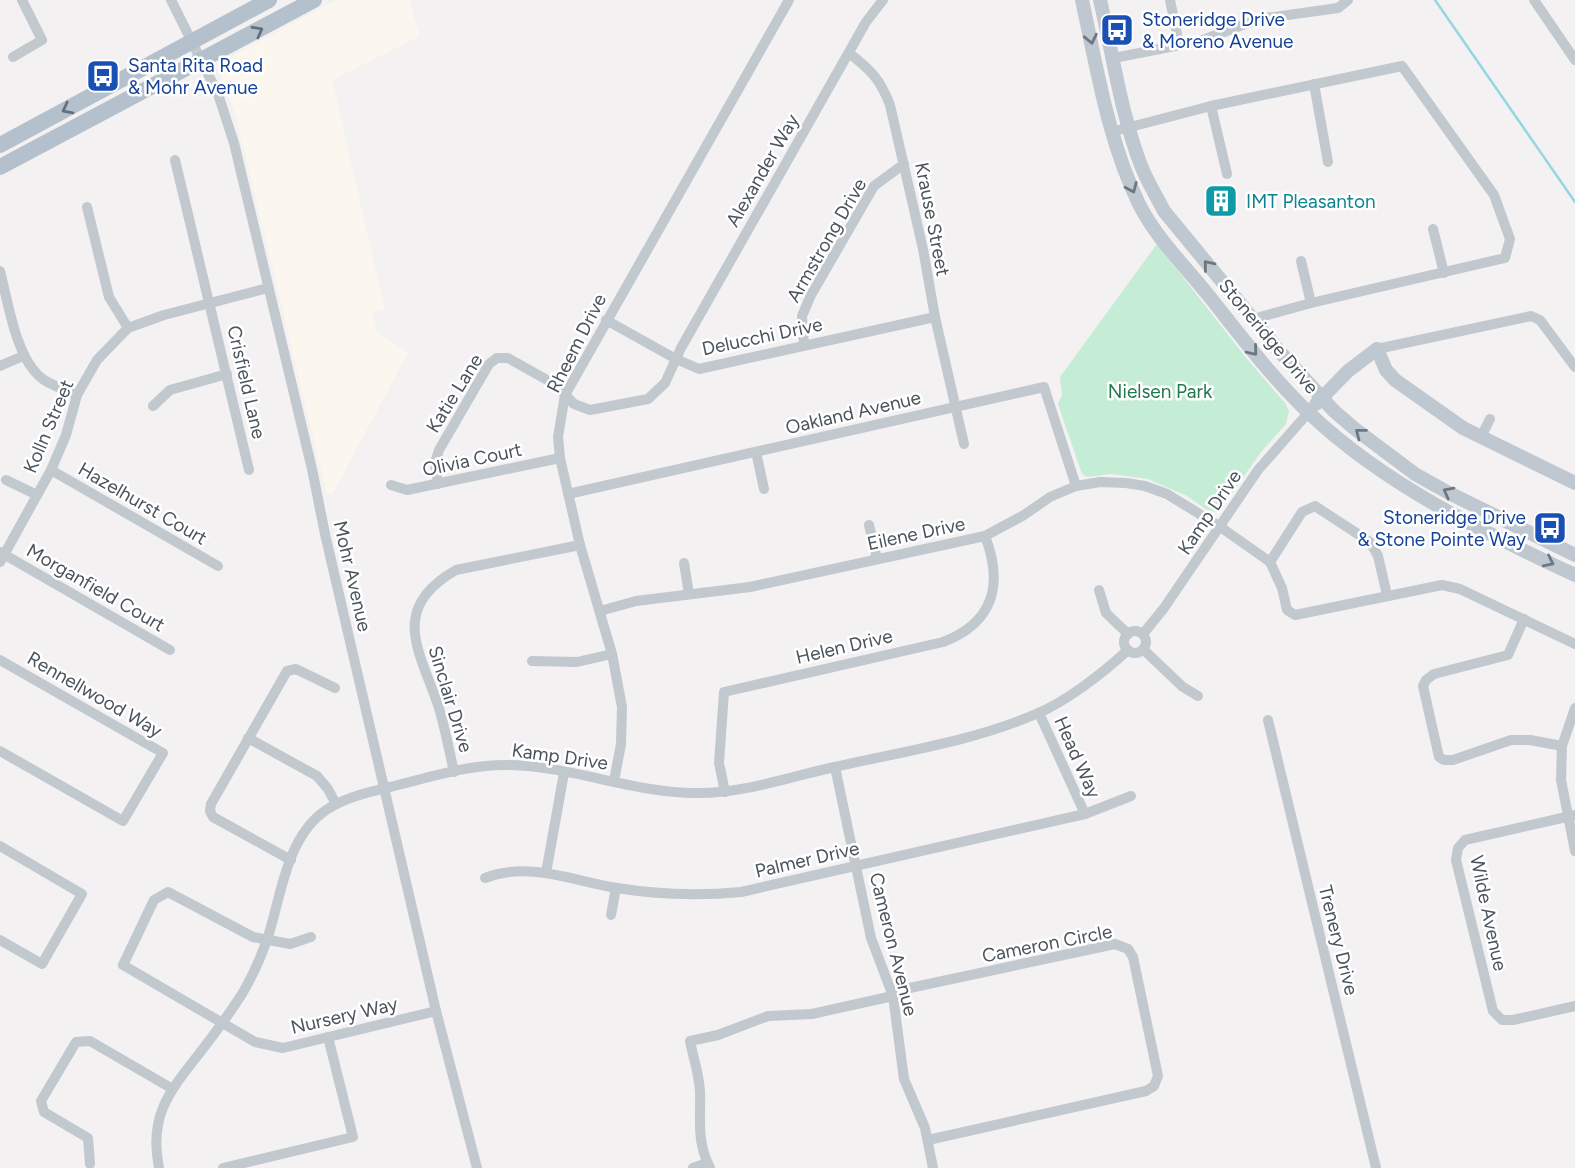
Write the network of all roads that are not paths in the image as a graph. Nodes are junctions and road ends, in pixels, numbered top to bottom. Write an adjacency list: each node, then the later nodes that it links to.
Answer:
1 (22, 0): 15 (street)
2 (172, 0): 12 (street, Mohr Avenue)
3 (269, 0): 12 (main road)
4 (314, 0): 18 (main road, one-way to 4)
5 (789, 0): 39 (street, Rheem Drive)
6 (883, 0): 14 (street, Alexander Way)
7 (1082, 0): 22 (main road, Stoneridge Drive, one-way to 22)
8 (1100, 0): 16 (main road, Stoneridge Drive)
9 (1170, 0): 13 (street)
10 (1348, 0): 13 (street)
11 (1534, 0): 17 (street)
12 (192, 42): 18 (street, Mohr Avenue); 23 (main road, one-way to 23)
13 (1179, 44): 16 (street)
14 (849, 53): 26 (street, Krause Street); 44 (street, Alexander Way)
15 (13, 57)
16 (1114, 58): 21 (main road, Stoneridge Drive)
17 (1575, 60)
18 (202, 61): 27 (main road); 34 (street, Mohr Avenue)
19 (1314, 84): 20 (street); 25 (street); 33 (street)
20 (1211, 106): 21 (street); 28 (street)
21 (1130, 126): 22 (street); 38 (main road, Stoneridge Drive, one-way to 21)
22 (1111, 131): 53 (main road, Stoneridge Drive, one-way to 53)
23 (0, 145)
24 (175, 160): 35 (street, Crisfield Lane)
25 (1328, 162)
26 (904, 164): 37 (street, Krause Street); 41 (street, Armstrong Drive)
27 (0, 167)
28 (1227, 174)
29 (87, 208): 40 (street)
30 (1433, 229): 33 (street)
31 (1301, 261): 36 (street)
32 (0, 271): 43 (street)
33 (1444, 273): 36 (street)
34 (268, 288): 35 (street, Kolln Street); 106 (street, Mohr Avenue)
35 (210, 302): 40 (street, Kolln Street); 47 (street, Crisfield Lane)
36 (1311, 303): 38 (street)
37 (935, 317): 41 (street, Delucchi Drive); 52 (street, Krause Street)
38 (1253, 319): 50 (main road, Stoneridge Drive)
39 (606, 320): 44 (street, Delucchi Drive); 49 (street, Rheem Drive)
40 (128, 328): 48 (street, Kolln Street)
41 (803, 345): 44 (street, Delucchi Drive)
42 (1377, 349): 46 (street); 50 (main road); 55 (main road)
43 (23, 356): 45 (street); 48 (street)
44 (676, 359): 49 (street, Alexander Way)
45 (0, 366)
46 (1575, 367)
47 (227, 374): 51 (street); 60 (street, Crisfield Lane)
48 (77, 395): 59 (street, Kolln Street)
49 (565, 395): 58 (street, Rheem Drive); 63 (street, Katie Lane)
50 (1322, 399): 53 (main road); 73 (main road, Stoneridge Drive, one-way to 50)
51 (152, 406)
52 (957, 407): 56 (street, Krause Street); 57 (street, Oakland Avenue); 65 (street, Oakland Avenue)
53 (1308, 413): 70 (street, Kamp Drive); 79 (main road, Stoneridge Drive, one-way to 79)
54 (1490, 419): 55 (street)
55 (1481, 438): 62 (main road)
56 (964, 444)
57 (756, 452): 66 (street); 67 (street, Oakland Avenue)
58 (560, 458): 63 (street, Olivia Court); 67 (street, Rheem Drive)
59 (51, 470): 68 (street, Kolln Street); 78 (street, Hazelhurst Court)
60 (249, 470)
61 (6, 480): 68 (street)
62 (1575, 483)
63 (438, 484): 64 (street, Olivia Court)
64 (391, 485)
65 (1076, 486): 70 (street, Eilene Drive); 71 (street, Eilene Drive)
66 (764, 489)
67 (568, 494): 72 (street, Rheem Drive)
68 (37, 495): 74 (street, Kolln Street)
69 (869, 525): 75 (street)
70 (1219, 526): 76 (street, Eilene Drive); 86 (street, Kamp Drive)
71 (985, 536): 75 (street, Eilene Drive); 107 (street, Helen Drive)
72 (580, 545): 83 (street, Rheem Drive); 103 (street, Sinclair Drive)
73 (1575, 555)
74 (1, 556): 89 (street, Morganfield Court)
75 (877, 559): 81 (street, Eilene Drive)
76 (1270, 562): 82 (street); 82 (street)
77 (684, 563): 81 (street)
78 (218, 566)
79 (1575, 575)
80 (1099, 590): 85 (street)
81 (689, 594): 83 (street, Eilene Drive)
82 (1387, 595): 84 (street)
83 (600, 611): 91 (street, Rheem Drive)
84 (1524, 619): 87 (street); 100 (street)
85 (1128, 634): 86 (street); 90 (street)
86 (1143, 634): 88 (street)
87 (1575, 644)
88 (1143, 649): 90 (street); 95 (street)
89 (170, 650)
90 (1128, 650): 97 (street, Kamp Drive)
91 (612, 654): 93 (street); 105 (street, Rheem Drive)
92 (0, 660): 101 (street, Rennellwood Way)
93 (532, 661)
94 (335, 688): 99 (street)
95 (1198, 696)
96 (1575, 708): 100 (street)
97 (1040, 713): 102 (street, Kamp Drive); 110 (street, Head Way)
98 (1268, 720): 137 (street, Trenery Drive)
99 (248, 738): 109 (street); 114 (street)
100 (1562, 746): 111 (street)
101 (0, 751)
102 (835, 766): 107 (street, Kamp Drive); 115 (street, Cameron Avenue)
103 (454, 772): 104 (street, Kamp Drive); 106 (street, Kamp Drive)
104 (564, 773): 105 (street, Kamp Drive); 116 (street)
105 (614, 781): 107 (street, Kamp Drive)
106 (384, 788): 109 (street, Kamp Drive); 125 (street, Mohr Avenue)
107 (725, 792)
108 (1131, 796): 110 (street, Palmer Drive)
109 (337, 804): 114 (street, Kamp Drive)
110 (1085, 814): 115 (street, Palmer Drive)
111 (1571, 816): 113 (street); 124 (street, Wilde Avenue)
112 (0, 846): 121 (street)
113 (1575, 851)
114 (291, 860): 122 (street, Kamp Drive)
115 (856, 866): 118 (street, Palmer Drive); 123 (street, Cameron Avenue)
116 (546, 873): 117 (street, Palmer Drive); 118 (street, Palmer Drive)
117 (485, 878)
118 (616, 888): 119 (street)
119 (611, 915)
120 (311, 937): 122 (street)
121 (0, 940)
122 (267, 940): 126 (street, Kamp Drive); 126 (street, Nursery Way)
123 (892, 994): 129 (street, Cameron Avenue); 129 (street, Cameron Circle); 131 (street)
124 (1575, 1006)
125 (436, 1011): 127 (street, Nursery Way); 134 (street, Mohr Avenue)
126 (224, 1023): 127 (street, Nursery Way); 128 (street, Kamp Drive)
127 (328, 1037): 133 (street)
128 (171, 1088): 130 (street); 132 (street, Kamp Drive)
129 (928, 1140): 136 (street, Cameron Avenue)
130 (90, 1164)
131 (709, 1166): 135 (street)
132 (159, 1168)
133 (223, 1168)
134 (477, 1168)
135 (693, 1168)
136 (933, 1168)
137 (1376, 1168)

